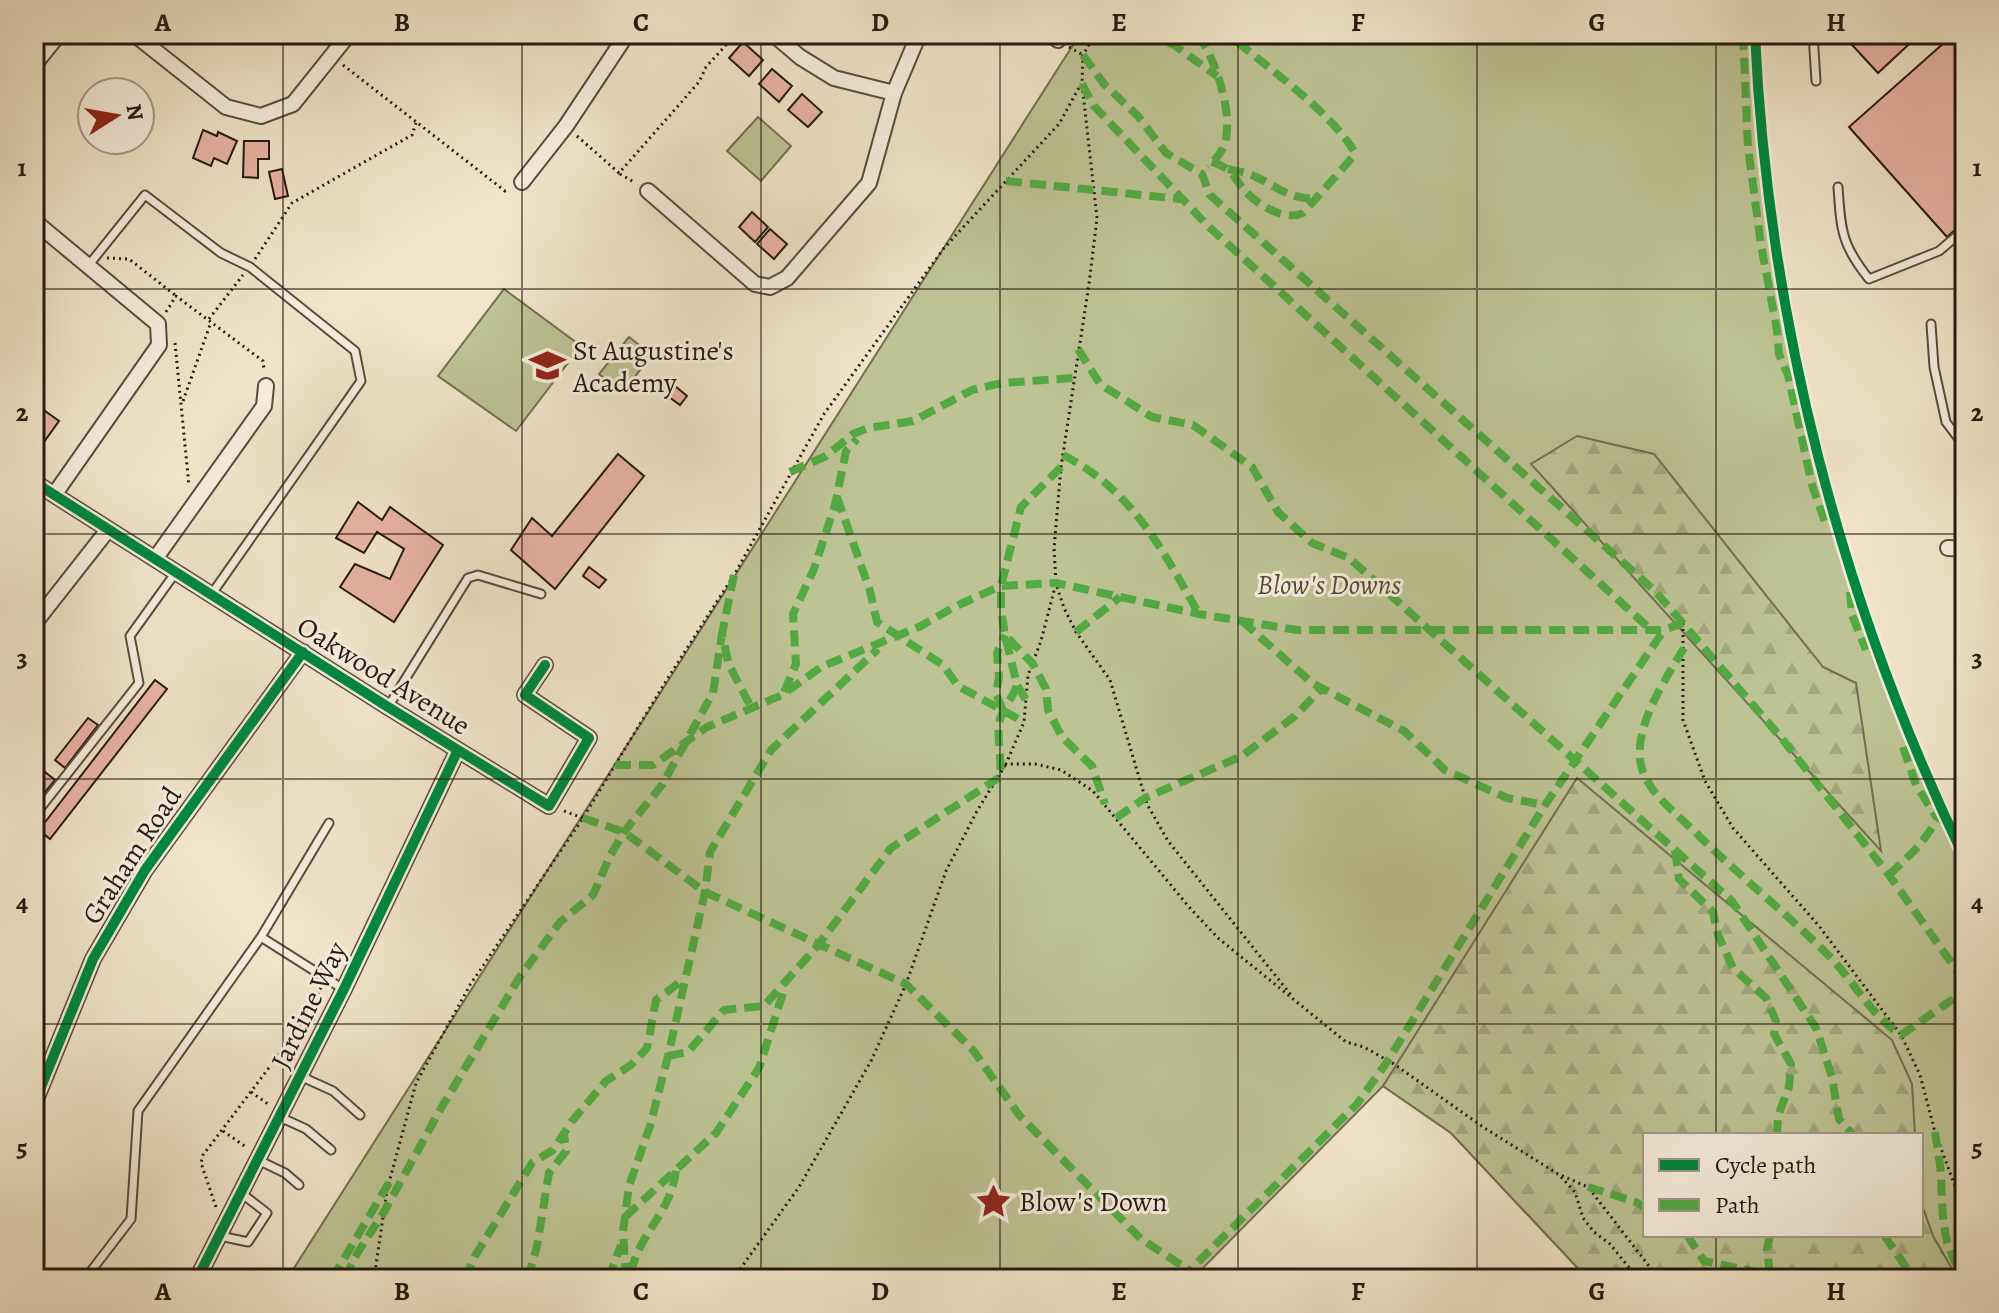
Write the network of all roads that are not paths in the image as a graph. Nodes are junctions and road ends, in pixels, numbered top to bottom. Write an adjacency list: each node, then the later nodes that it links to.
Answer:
1 (59, 34): 8 (street)
2 (134, 34): 3 (street)
3 (349, 34)
4 (627, 34): 11 (street)
5 (773, 34): 10 (street)
6 (919, 34): 10 (street)
7 (1813, 34): 9 (lane)
8 (34, 65)
9 (1816, 81)
10 (894, 93): 13 (street)
11 (522, 182)
12 (1838, 187): 15 (lane)
13 (648, 191)
14 (34, 221): 16 (street)
15 (1965, 229)
16 (88, 266): 21 (street); 28 (lane)
17 (1931, 324): 19 (lane)
18 (266, 386): 25 (street)
19 (1965, 447)
20 (34, 482): 21 (street, Oakwood Avenue)
21 (54, 495): 22 (street, Oakwood Avenue)
22 (107, 531): 25 (street, Oakwood Avenue); 29 (street)
23 (1948, 548): 24 (street)
24 (1965, 549)
25 (155, 559): 26 (street, Oakwood Avenue)
26 (176, 572): 28 (street, Oakwood Avenue); 34 (lane)
27 (541, 594): 32 (lane)
28 (211, 595): 30 (street, Oakwood Avenue)
29 (34, 624)
30 (303, 652): 32 (street, Oakwood Avenue); 39 (street, Graham Road)
31 (545, 665): 33 (street, Oakwood Avenue)
32 (388, 707): 33 (street, Oakwood Avenue)
33 (458, 750): 37 (street, Jardine Way)
34 (34, 816)
35 (329, 823): 36 (lane)
36 (261, 937): 37 (lane); 47 (lane)
37 (344, 989): 38 (street, Jardine Way)
38 (300, 1076): 40 (street, Jardine Way); 41 (lane)
39 (34, 1104)
40 (277, 1112): 42 (lane); 43 (street, Jardine Way)
41 (360, 1115)
42 (331, 1150)
43 (255, 1156): 44 (lane); 45 (street, Jardine Way)
44 (299, 1185)
45 (241, 1193): 46 (street, Jardine Way); 46 (lane)
46 (222, 1233): 48 (street, Jardine Way)
47 (85, 1279)
48 (197, 1279)

